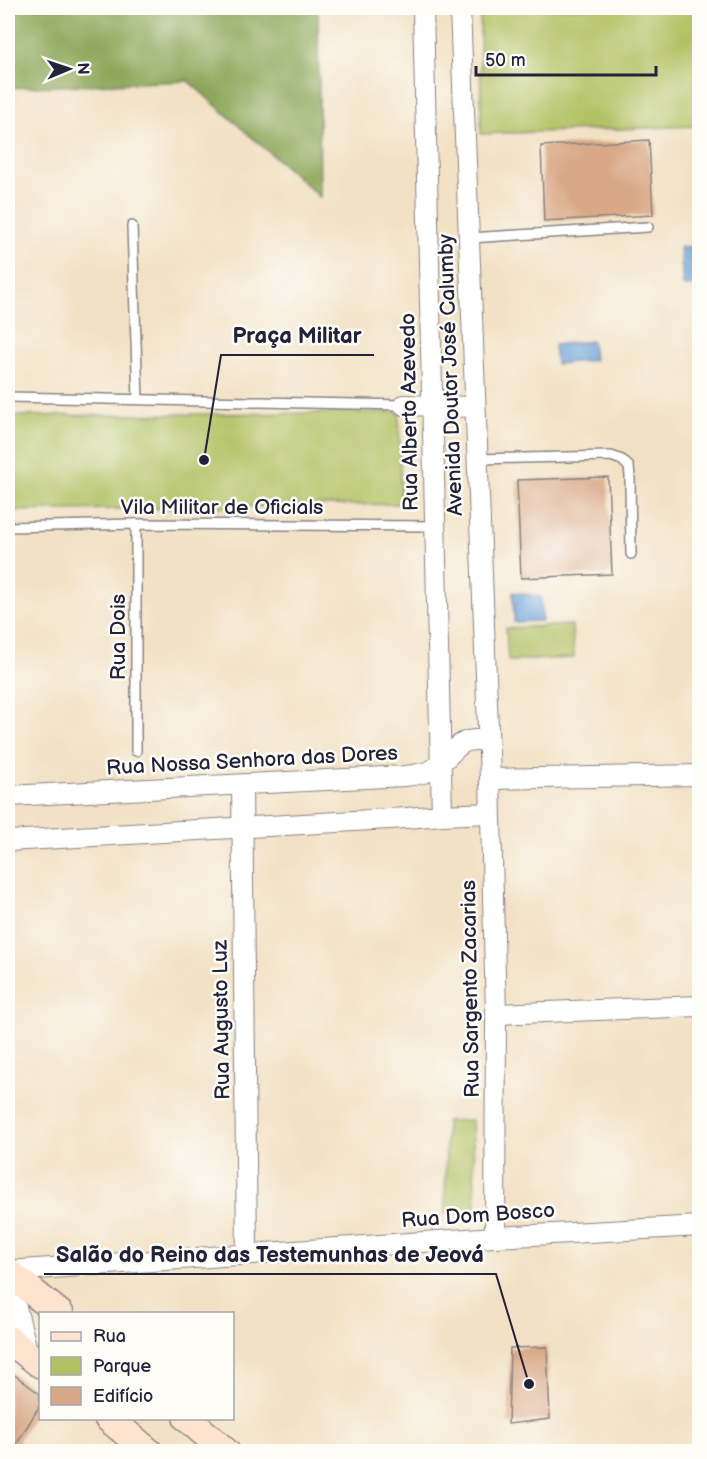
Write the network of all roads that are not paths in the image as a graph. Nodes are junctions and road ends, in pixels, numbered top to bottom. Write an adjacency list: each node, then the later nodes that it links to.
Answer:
1 (423, 8): 9 (street, Rua Alberto Azevedo)
2 (460, 8): 5 (street, Avenida Doutor José Calumby)
3 (132, 226): 7 (lane)
4 (648, 227): 5 (lane)
5 (469, 238): 10 (street, Avenida Doutor José Calumby)
6 (8, 397): 7 (lane)
7 (138, 399): 8 (lane)
8 (404, 405): 9 (street)
9 (433, 405): 10 (street); 13 (street, Rua Alberto Azevedo)
10 (476, 406): 11 (street, Avenida Doutor José Calumby)
11 (478, 459): 15 (lane); 16 (street, Avenida Doutor José Calumby)
12 (136, 524): 13 (lane, Vila Militar de Oficials); 14 (lane, Vila Militar de Oficials); 17 (lane, Rua Dois)
13 (436, 526): 18 (street, Rua Alberto Azevedo)
14 (8, 527)
15 (631, 554)
16 (488, 741): 18 (street, Rua Nossa Senhora das Dores); 20 (street, Rua Sargento Zacarias)
17 (136, 751)
18 (440, 764): 21 (street, Rua Nossa Senhora das Dores); 24 (street, Rua Alberto Azevedo)
19 (699, 775): 20 (street)
20 (490, 779): 23 (street, Rua Sargento Zacarias)
21 (242, 785): 22 (street, Rua Nossa Senhora das Dores); 25 (street, Rua Augusto Luz)
22 (8, 796)
23 (490, 813): 24 (street); 28 (street, Rua Sargento Zacarias)
24 (442, 815): 25 (street)
25 (243, 826): 26 (street); 31 (street, Rua Augusto Luz)
26 (8, 841)
27 (699, 1006): 28 (street)
28 (496, 1014): 30 (street, Rua Sargento Zacarias)
29 (699, 1226): 30 (street, Rua Dom Bosco)
30 (495, 1237): 31 (street, Rua Dom Bosco)
31 (247, 1254): 32 (street, Rua Dom Bosco)
32 (8, 1273): 33 (main road); 34 (street)
33 (57, 1312)
34 (25, 1352)
35 (109, 1420): 37 (main road)
36 (188, 1420): 38 (main road)
37 (149, 1452)
38 (226, 1452)

